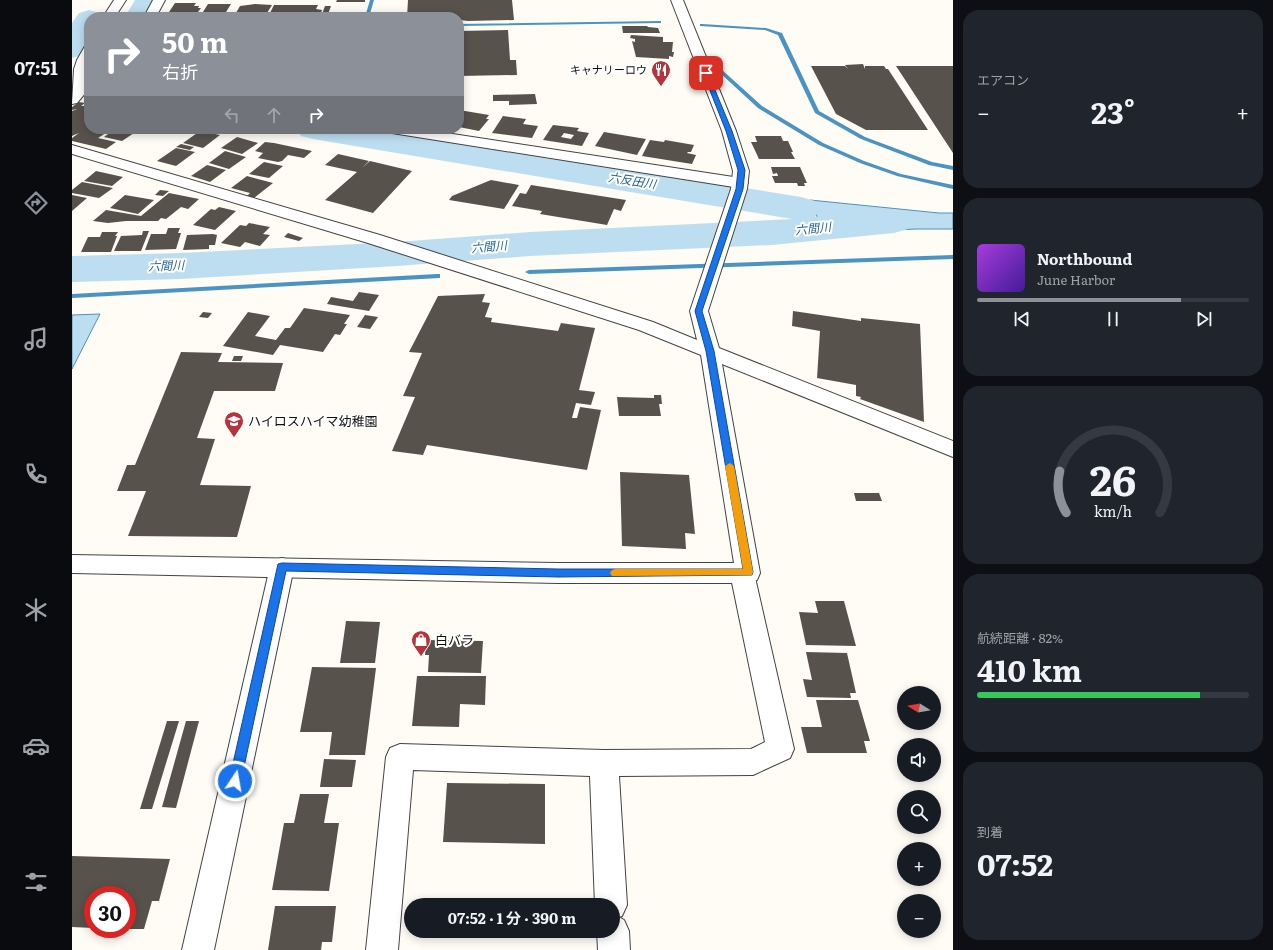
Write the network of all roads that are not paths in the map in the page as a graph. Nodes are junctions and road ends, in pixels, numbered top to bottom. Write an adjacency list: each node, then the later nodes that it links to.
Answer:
1 (120, 0): 4 (street)
2 (159, 0): 5 (street)
3 (677, 0): 10 (street)
4 (112, 12)
5 (153, 12)
6 (84, 56): 7 (street)
7 (72, 100)
8 (423, 134): 10 (street)
9 (72, 149): 11 (street)
10 (740, 186): 11 (street)
11 (710, 351): 12 (street); 15 (street)
12 (953, 449)
13 (72, 564): 14 (street)
14 (282, 567): 15 (street); 19 (street)
15 (742, 573): 16 (street)
16 (604, 763): 17 (street); 20 (street)
17 (611, 898)
18 (613, 938): 21 (street)
19 (198, 950)
20 (382, 950)
21 (614, 950)

